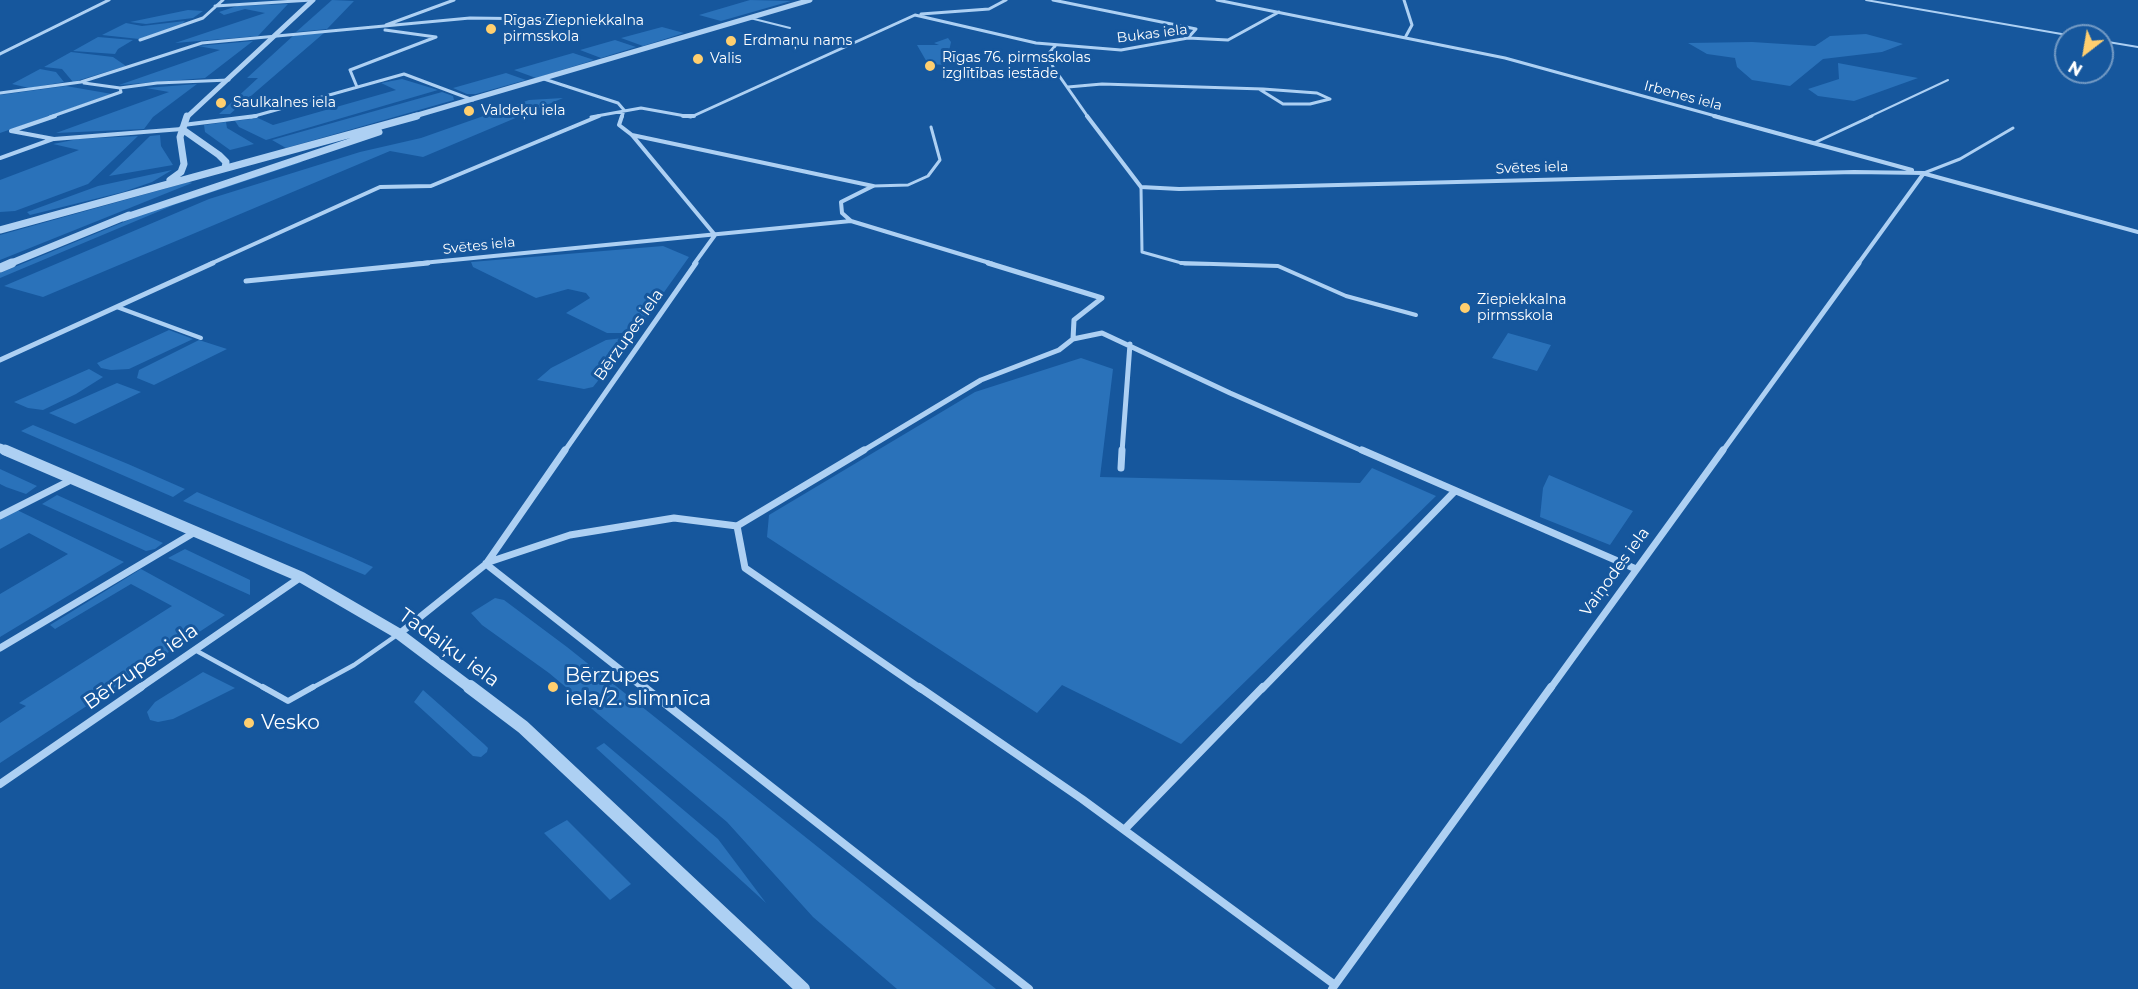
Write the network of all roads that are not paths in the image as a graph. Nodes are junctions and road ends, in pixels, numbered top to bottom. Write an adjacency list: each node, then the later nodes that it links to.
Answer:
1 (109, 0): 28 (street)
2 (223, 0): 11 (street)
3 (313, 0): 11 (street); 21 (street)
4 (454, 0): 18 (street)
5 (810, 0): 16 (street)
6 (1006, 0): 13 (street)
7 (1053, 0): 23 (street)
8 (1217, 0): 14 (street, Irbenes iela)
9 (1404, 0): 22 (street)
10 (1866, 0): 20 (lane)
11 (215, 6): 24 (street)
12 (944, 6): 13 (lane)
13 (946, 11): 15 (street)
14 (1279, 12): 22 (street, Irbenes iela); 23 (street, Bukas iela)
15 (915, 15): 26 (street, Bukas iela); 39 (street)
16 (750, 18): 19 (lane); 29 (street)
17 (543, 19): 18 (street)
18 (377, 28): 21 (street); 33 (street)
19 (790, 28)
20 (2054, 33)
21 (278, 35): 30 (street); 32 (street)
22 (1406, 36): 45 (street, Irbenes iela)
23 (1188, 38): 26 (street, Bukas iela)
24 (140, 40)
25 (2114, 43): 27 (lane)
26 (1055, 46): 34 (street)
27 (2138, 47)
28 (0, 54)
29 (544, 79): 38 (street); 39 (street)
30 (229, 80): 35 (street); 40 (street)
31 (1948, 80): 45 (lane)
32 (81, 82): 35 (street); 37 (street)
33 (357, 87): 38 (street); 40 (street)
34 (1068, 87): 36 (street); 51 (street)
35 (120, 88): 44 (street)
36 (1259, 89): 36 (street)
37 (0, 93)
38 (473, 100): 47 (street); 52 (street)
39 (624, 110): 43 (street); 59 (street)
40 (183, 127): 44 (street); 47 (street); 49 (street)
41 (931, 127): 50 (lane)
42 (2013, 128): 48 (lane)
43 (632, 135): 50 (street); 56 (street)
44 (54, 139): 46 (street)
45 (1814, 143): 48 (street, Irbenes iela)
46 (0, 158)
47 (225, 168): 49 (street); 52 (street)
48 (1924, 173): 51 (street, Svētes iela); 55 (street, Irbenes iela); 73 (street, Vaiņodes iela)
49 (162, 185): 54 (street)
50 (873, 186): 53 (street)
51 (1141, 187): 60 (lane)
52 (123, 218): 57 (street)
53 (851, 221): 56 (street, Svētes iela); 62 (street)
54 (0, 230)
55 (2138, 232)
56 (715, 235): 58 (street, Svētes iela); 72 (street, Bērzupes iela)
57 (0, 268)
58 (246, 281)
59 (117, 307): 61 (lane); 64 (street)
60 (1416, 315)
61 (201, 338)
62 (1073, 339): 63 (street); 70 (street)
63 (1130, 344): 66 (street); 68 (street)
64 (0, 360)
65 (0, 448): 67 (street, Tadaiķu iela)
66 (1121, 468)
67 (71, 480): 69 (street); 71 (street, Tadaiķu iela)
68 (1455, 491): 73 (street); 79 (street)
69 (0, 516)
70 (737, 526): 72 (street); 79 (street)
71 (196, 532): 74 (street, Tadaiķu iela); 76 (street)
72 (486, 564): 75 (street, Bērzupes iela); 82 (street)
73 (1636, 569): 80 (street, Vaiņodes iela)
74 (301, 577): 75 (street, Tadaiķu iela); 77 (street, Bērzupes iela)
75 (399, 633): 77 (lane); 81 (street, Tadaiķu iela)
76 (0, 648)
77 (195, 650): 78 (street, Bērzupes iela)
78 (0, 784)
79 (1124, 830): 80 (street)
80 (1334, 987)
81 (804, 989)
82 (1029, 989)

